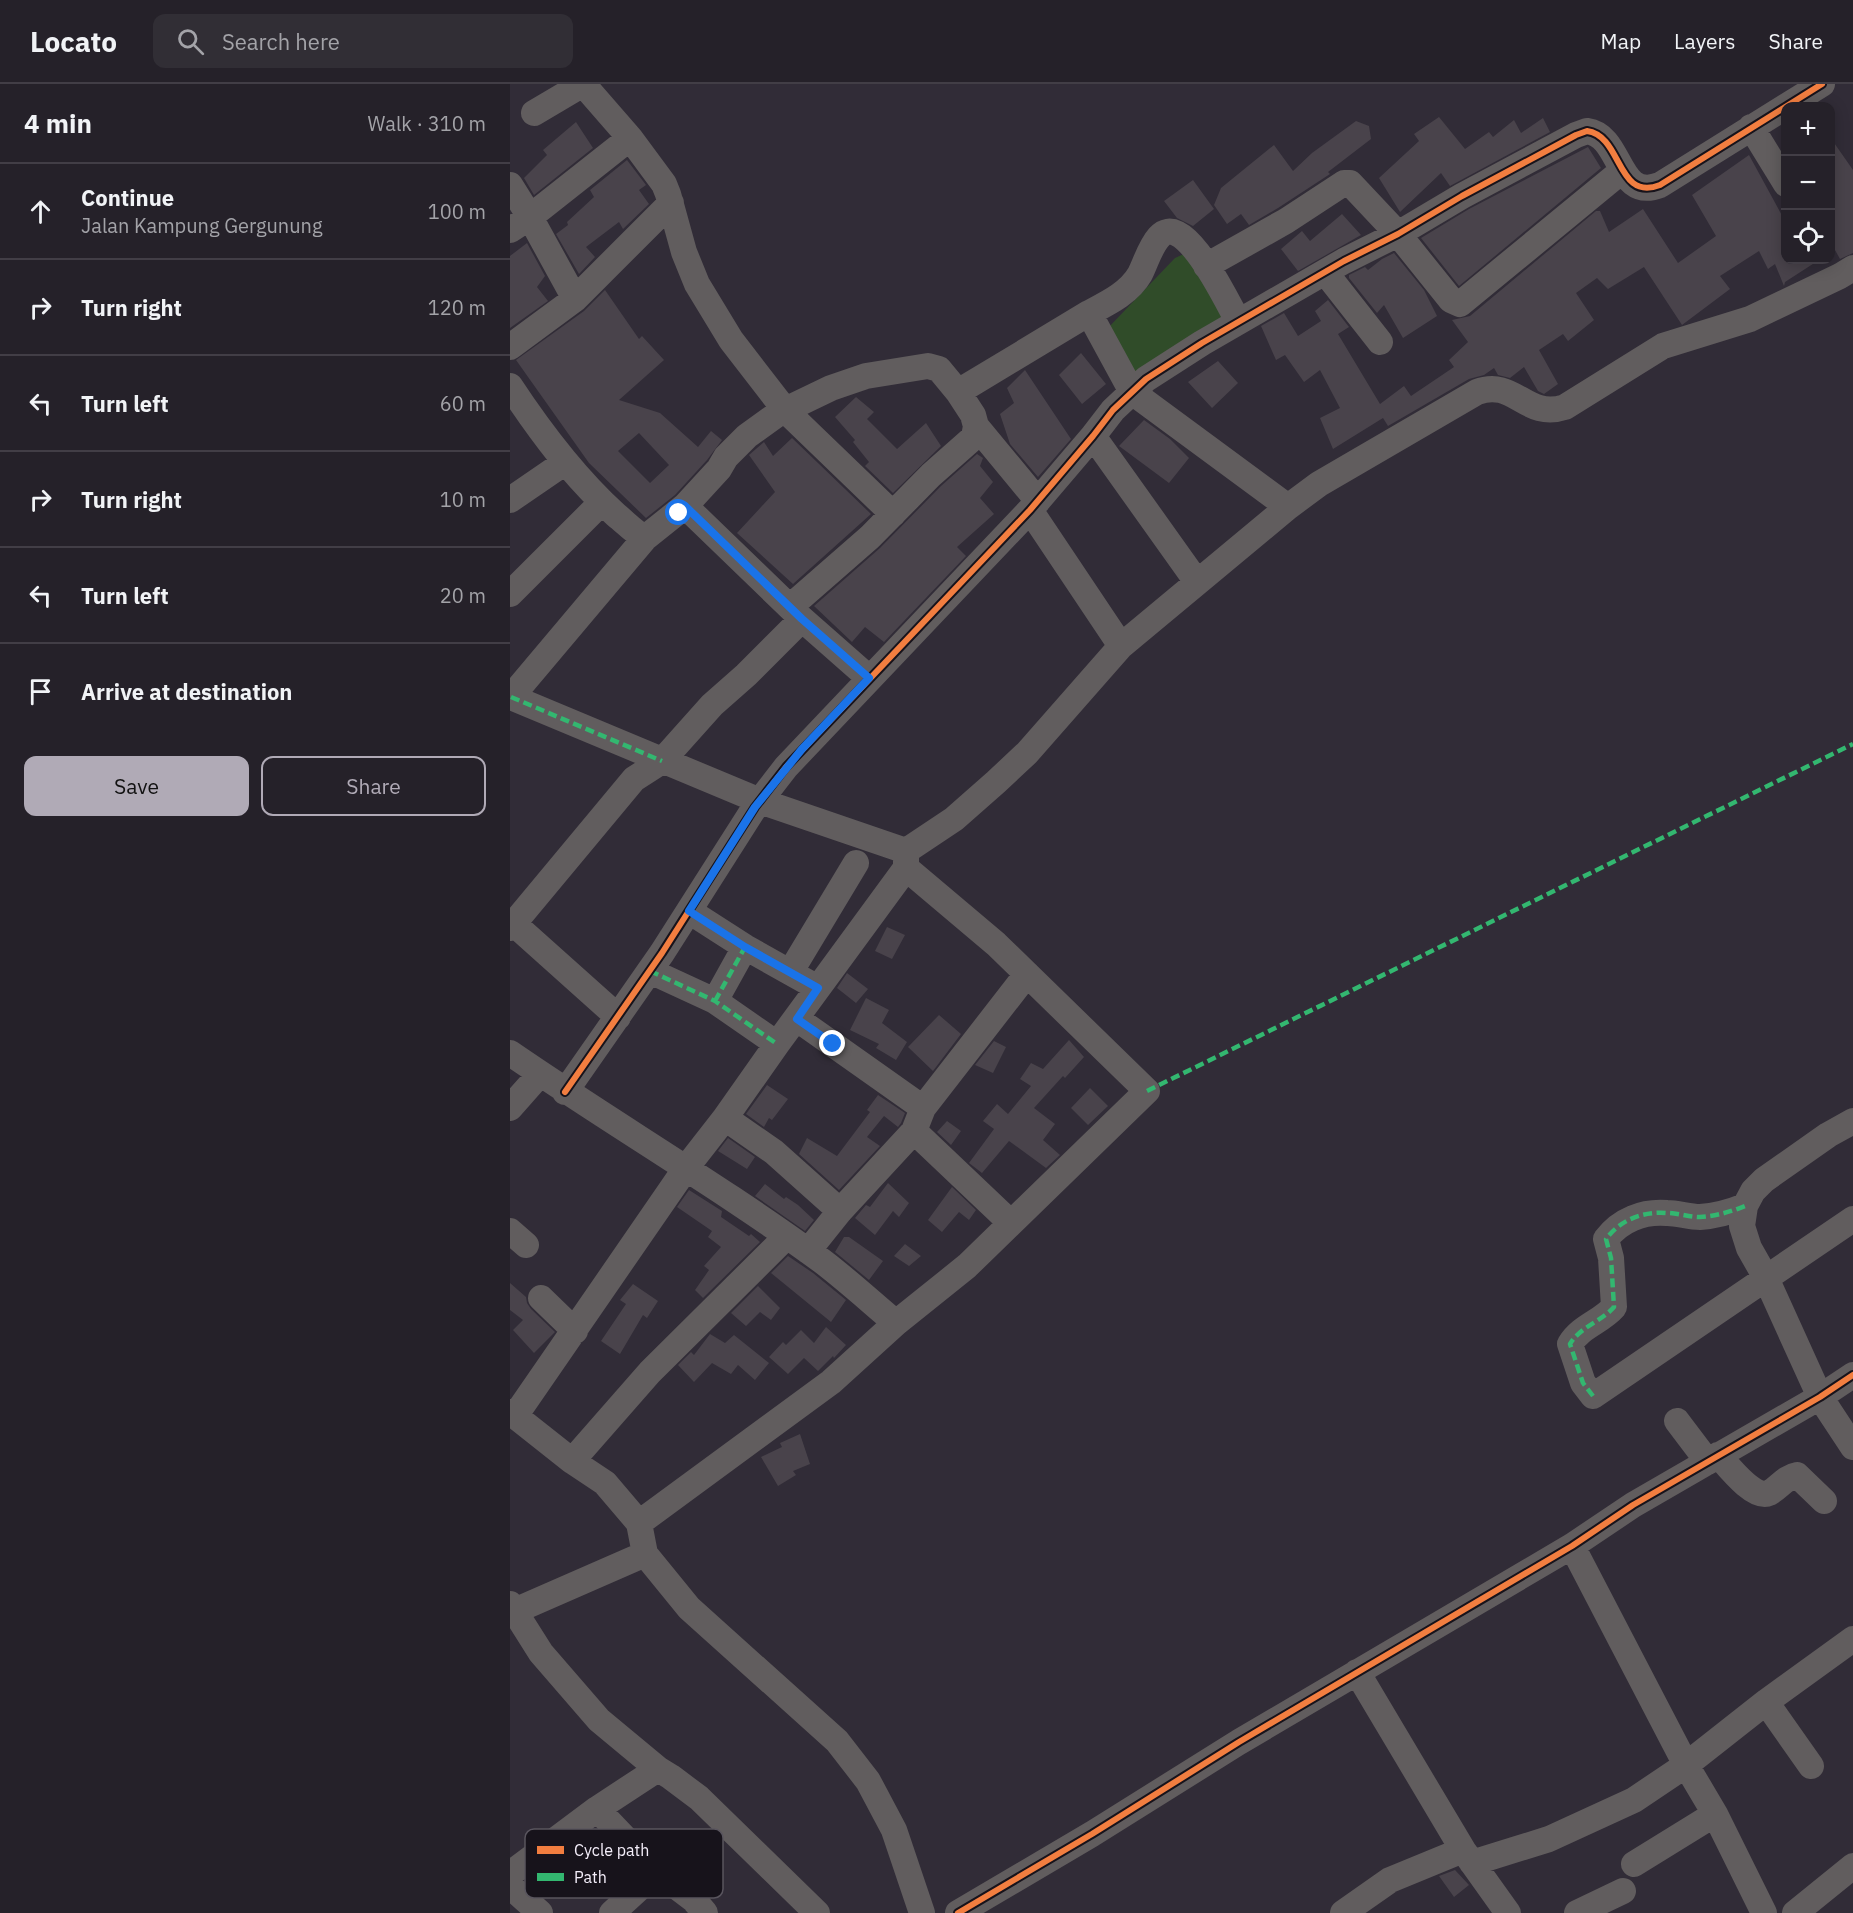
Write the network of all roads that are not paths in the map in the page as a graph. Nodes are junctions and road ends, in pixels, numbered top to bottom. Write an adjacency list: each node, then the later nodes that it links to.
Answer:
1 (583, 84): 3 (street); 5 (street)
2 (1822, 84): 4 (street)
3 (534, 113)
4 (1751, 127): 6 (street); 7 (street)
5 (630, 138): 9 (street); 10 (street)
6 (1623, 170): 11 (street); 11 (street)
7 (1781, 177)
8 (510, 185): 10 (street)
9 (671, 203): 15 (street); 23 (street)
10 (520, 224): 15 (street)
11 (1398, 234): 12 (street); 14 (street)
12 (1206, 266): 16 (street); 17 (street)
13 (1841, 268): 31 (street)
14 (1325, 272): 17 (street); 18 (street)
15 (575, 299): 19 (street)
16 (1089, 313): 21 (street); 22 (street)
17 (1238, 321): 22 (street)
18 (1380, 342)
19 (510, 347)
20 (510, 386): 26 (street)
21 (958, 392): 23 (street); 24 (street)
22 (1132, 392): 25 (street); 31 (street)
23 (785, 411): 29 (street); 32 (street)
24 (976, 426): 30 (street); 32 (street)
25 (1093, 436): 30 (street); 34 (street)
26 (564, 463): 27 (street); 28 (street)
27 (510, 500)
28 (602, 502): 33 (street); 35 (street)
29 (685, 506): 33 (street); 36 (street)
30 (1034, 506): 37 (street); 38 (street)
31 (1288, 507): 34 (street)
32 (893, 514): 36 (street)
33 (645, 538): 39 (street)
34 (1197, 582): 37 (street)
35 (510, 594)
36 (796, 613): 38 (street); 39 (street)
37 (1121, 646): 41 (street)
38 (869, 678): 40 (street)
39 (662, 761): 40 (street); 44 (street)
40 (760, 801): 41 (street); 43 (street)
41 (906, 859): 48 (street); 49 (street)
42 (856, 863): 47 (street)
43 (689, 911): 45 (street); 46 (street)
44 (512, 926): 51 (street)
45 (745, 947): 47 (street); 50 (street)
46 (650, 971): 50 (street); 51 (street)
47 (791, 971): 49 (street)
48 (1027, 974): 59 (street); 65 (street)
49 (818, 988): 52 (street)
50 (715, 1001): 53 (street)
51 (618, 1017): 56 (street)
52 (797, 1019): 53 (street); 59 (street)
53 (777, 1044): 58 (street)
54 (510, 1053): 55 (street)
55 (540, 1074): 56 (street); 57 (street)
56 (565, 1092): 61 (street)
57 (510, 1108)
58 (725, 1118): 61 (street); 63 (street)
59 (919, 1120): 63 (street); 65 (street)
60 (1853, 1121): 62 (street)
61 (686, 1168): 66 (street); 70 (street)
62 (1745, 1206): 67 (street); 67 (street)
63 (840, 1211): 66 (street)
64 (1853, 1219): 67 (street)
65 (1011, 1223): 69 (street)
66 (797, 1244): 69 (street); 77 (street)
67 (1766, 1278): 72 (street)
68 (541, 1298): 70 (street)
69 (896, 1323): 79 (street)
70 (575, 1331): 73 (street)
71 (1853, 1375): 72 (street)
72 (1820, 1397): 75 (street); 76 (street)
73 (513, 1414): 77 (street)
74 (1677, 1421): 76 (street)
75 (1853, 1447)
76 (1713, 1459): 78 (street); 80 (street)
77 (572, 1461): 79 (street)
78 (1824, 1501)
79 (639, 1523): 81 (street)
80 (1572, 1546): 84 (street); 86 (street)
81 (645, 1554): 82 (street); 106 (street)
82 (511, 1609): 88 (street)
83 (1853, 1639): 85 (street)
84 (1357, 1672): 93 (street); 107 (street)
85 (1766, 1702): 86 (street); 87 (street)
86 (1686, 1765): 90 (street); 93 (street)
87 (1811, 1766)
88 (658, 1769): 89 (street); 105 (street)
89 (597, 1809): 91 (street); 92 (street)
90 (1715, 1814): 95 (street); 111 (street)
91 (570, 1829)
92 (616, 1829)
93 (1467, 1856): 108 (street); 109 (street)
94 (525, 1863): 97 (street)
95 (1634, 1864)
96 (1853, 1866): 112 (street)
97 (510, 1874)
98 (510, 1886): 102 (street)
99 (1623, 1891): 110 (street)
100 (628, 1898): 103 (street)
101 (691, 1898): 104 (street)
102 (540, 1913)
103 (612, 1913)
104 (705, 1913)
105 (817, 1913)
106 (922, 1913)
107 (958, 1913)
108 (1343, 1913)
109 (1508, 1913)
110 (1577, 1913)
111 (1764, 1913)
112 (1795, 1913)

